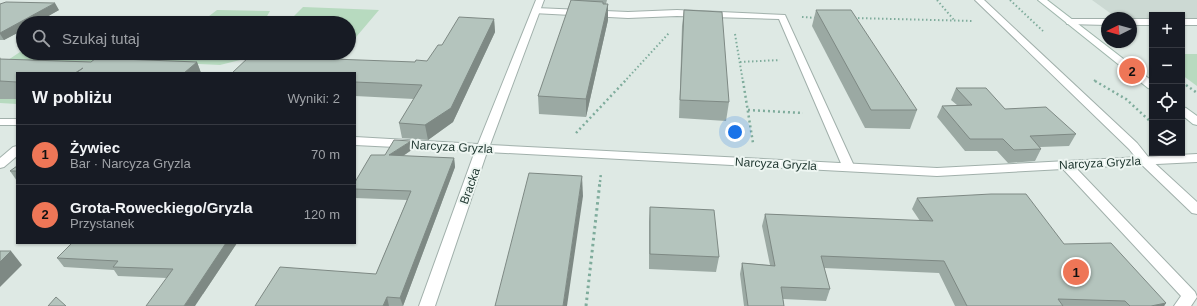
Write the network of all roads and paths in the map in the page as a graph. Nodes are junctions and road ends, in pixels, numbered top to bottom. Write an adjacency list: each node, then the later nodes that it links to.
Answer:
1 (540, 0): 6 (street, Bracka)
2 (937, 0): 12 (path)
3 (979, 0): 13 (street)
4 (1010, 0): 20 (path)
5 (1042, 0): 14 (street)
6 (536, 11): 7 (street); 37 (street, Bracka)
7 (687, 13): 8 (street); 34 (path)
8 (732, 15): 9 (street); 22 (path)
9 (782, 17): 10 (path); 21 (street)
10 (821, 18)
11 (852, 18): 12 (path)
12 (954, 20): 13 (path)
13 (1002, 21): 40 (street)
14 (1070, 22): 15 (street); 24 (street)
15 (1101, 22)
16 (1137, 22): 17 (street)
17 (1149, 22)
18 (1185, 22): 19 (street)
19 (1197, 22)
20 (1046, 37)
21 (801, 59): 22 (path); 29 (street)
22 (740, 62): 27 (path)
23 (1093, 79): 30 (path)
24 (1149, 84)
25 (1185, 84): 26 (path)
26 (1197, 93)
27 (748, 110): 29 (path); 36 (path)
28 (1185, 112): 33 (street)
29 (826, 114): 43 (street)
30 (1149, 120)
31 (0, 122): 32 (street)
32 (16, 122)
33 (1197, 122)
34 (575, 134)
35 (356, 142): 37 (street, Narcyza Gryzla)
36 (754, 145)
37 (483, 149): 43 (street, Narcyza Gryzla); 46 (street, Bracka)
38 (16, 151): 41 (street)
39 (1197, 158): 40 (street, Narcyza Gryzla)
40 (1145, 161): 42 (street, Narcyza Gryzla); 45 (street)
41 (0, 164)
42 (1066, 165): 43 (street, Narcyza Gryzla); 48 (street)
43 (849, 168)
44 (602, 169): 47 (path)
45 (1197, 210)
46 (427, 306)
47 (586, 306)
48 (1182, 306)

